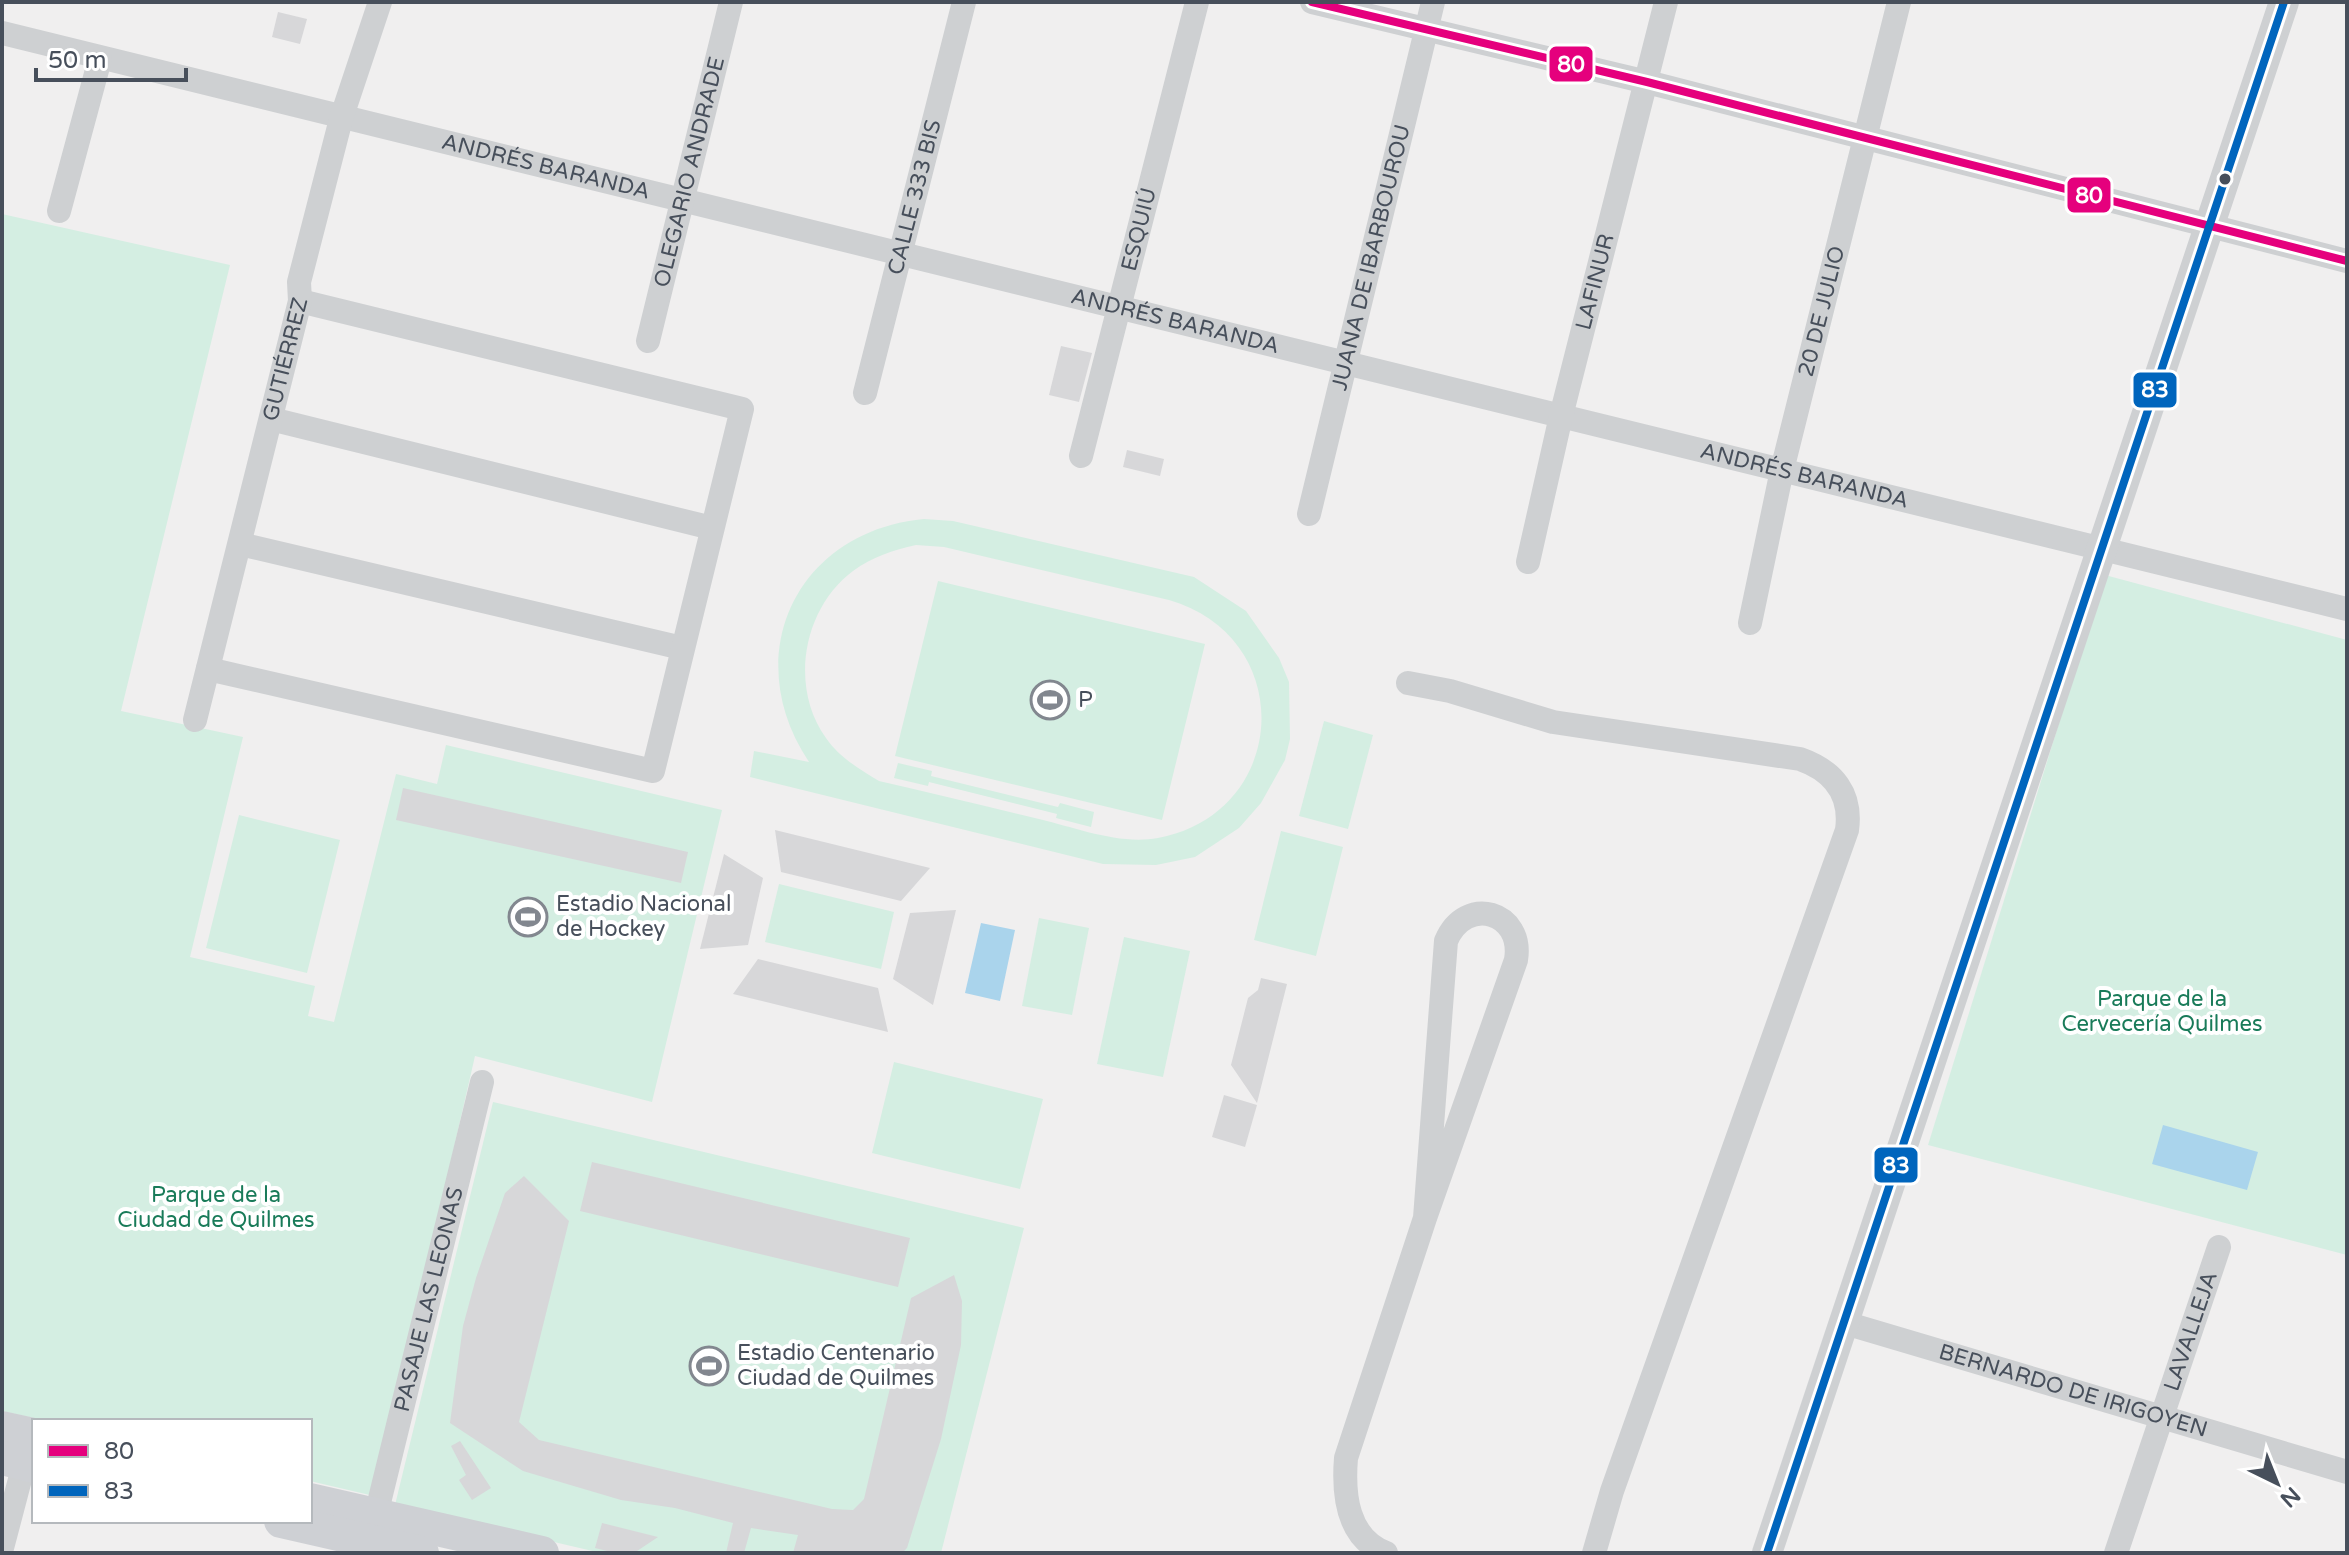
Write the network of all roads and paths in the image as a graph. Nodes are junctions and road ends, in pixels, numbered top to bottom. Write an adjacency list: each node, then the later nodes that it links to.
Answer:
1 (380, 2): 14 (street, GUTIÉRREZ)
2 (731, 2): 16 (street, OLEGARIO ANDRADE)
3 (964, 2): 19 (street, CALLE 333 BIS)
4 (1197, 2): 22 (street, ESQUIÚ)
5 (1312, 2): 10 (street)
6 (1433, 2): 10 (street, JUANA DE IBARBOUROU)
7 (1666, 2): 13 (street, LAFINUR)
8 (1899, 2): 15 (street, 20 DE JULIO)
9 (2284, 2): 18 (street)
10 (1426, 30): 13 (street); 24 (street, JUANA DE IBARBOUROU)
11 (2, 33): 12 (street, ANDRÉS BARANDA)
12 (100, 59): 14 (street, ANDRÉS BARANDA); 17 (street)
13 (1647, 82): 15 (street); 26 (street, LAFINUR)
14 (341, 119): 16 (street, ANDRÉS BARANDA); 21 (street, GUTIÉRREZ)
15 (1864, 137): 18 (street); 29 (street, 20 DE JULIO)
16 (682, 201): 19 (street, ANDRÉS BARANDA); 23 (street, OLEGARIO ANDRADE)
17 (59, 211)
18 (2209, 225): 20 (street); 33 (street)
19 (900, 253): 22 (street, ANDRÉS BARANDA); 25 (street, CALLE 333 BIS)
20 (2347, 261)
21 (300, 301): 27 (street, GUTIÉRREZ); 31 (street)
22 (1118, 306): 24 (street, ANDRÉS BARANDA); 28 (street, ESQUIÚ)
23 (648, 341)
24 (1344, 363): 26 (street, ANDRÉS BARANDA); 30 (street, JUANA DE IBARBOUROU)
25 (865, 393)
26 (1561, 416): 29 (street, ANDRÉS BARANDA); 34 (street, LAFINUR)
27 (271, 419): 31 (street); 32 (street, GUTIÉRREZ)
28 (1081, 456)
29 (1782, 470): 33 (street, ANDRÉS BARANDA); 36 (street, 20 DE JULIO)
30 (1309, 514)
31 (712, 528): 37 (street)
32 (240, 544): 37 (street); 38 (street, GUTIÉRREZ)
33 (2102, 547): 35 (street, ANDRÉS BARANDA); 44 (street)
34 (1528, 562)
35 (2347, 609)
36 (1750, 623)
37 (682, 648): 38 (street)
38 (208, 669): 40 (street, GUTIÉRREZ)
39 (1408, 683): 54 (street)
40 (195, 720)
41 (482, 1082): 50 (street, PASAJE LAS LEONAS)
42 (1425, 1218): 42 (street); 53 (street)
43 (2219, 1247): 45 (street, LAVALLEJA)
44 (1845, 1323): 45 (street, BERNARDO DE IRIGOYEN); 55 (street)
45 (2163, 1419): 47 (street, BERNARDO DE IRIGOYEN); 56 (street, LAVALLEJA)
46 (21, 1447): 51 (street)
47 (2347, 1472)
48 (312, 1501): 50 (main road)
49 (296, 1523): 50 (main road)
50 (397, 1537): 52 (main road)
51 (2, 1548)
52 (542, 1553)
53 (1386, 1553)
54 (1594, 1553)
55 (1767, 1553)
56 (2116, 1553)

